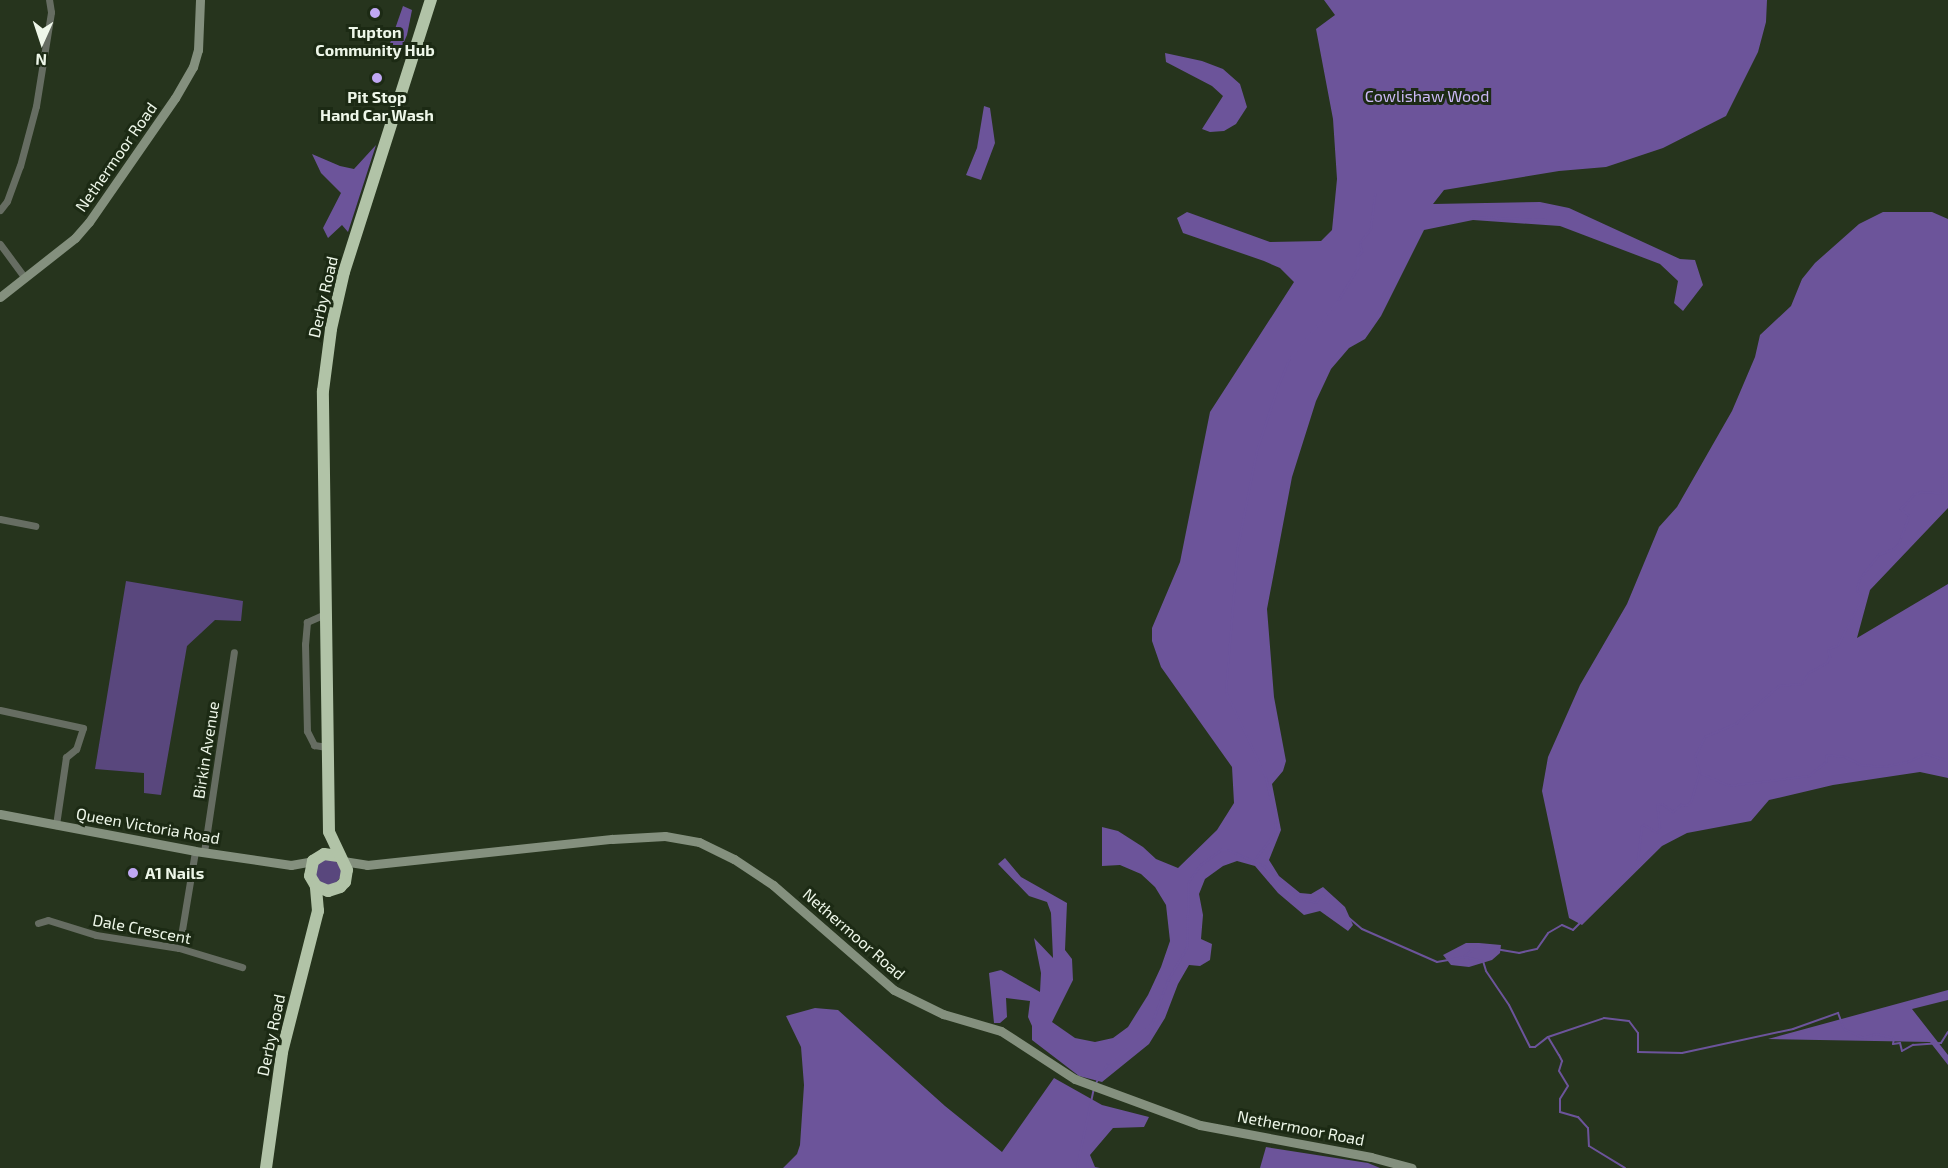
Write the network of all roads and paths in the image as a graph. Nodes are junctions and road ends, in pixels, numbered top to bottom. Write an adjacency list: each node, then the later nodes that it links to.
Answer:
1 (49, 0): 4 (street)
2 (200, 0): 6 (street, Nethermoor Road)
3 (430, 0): 10 (highway, Derby Road)
4 (0, 210)
5 (0, 244): 6 (street)
6 (25, 278): 7 (street, Nethermoor Road)
7 (0, 297)
8 (0, 519): 9 (street)
9 (35, 526)
10 (325, 614): 13 (highway, Derby Road); 13 (street)
11 (234, 652): 17 (street, Birkin Avenue)
12 (0, 710): 15 (street)
13 (327, 747): 16 (highway, Derby Road)
14 (0, 814): 15 (street, Queen Victoria Road)
15 (56, 825): 17 (street, Queen Victoria Road)
16 (329, 832): 18 (highway); 19 (highway)
17 (200, 852): 20 (street, Queen Victoria Road); 27 (street, Birkin Avenue)
18 (341, 858): 19 (highway); 21 (street, Nethermoor Road); 22 (highway)
19 (316, 859): 20 (street, Queen Victoria Road); 23 (highway)
20 (291, 865): 23 (street, Queen Victoria Road)
21 (367, 865): 22 (street, Nethermoor Road); 30 (street, Nethermoor Road)
22 (347, 875): 24 (highway)
23 (313, 881): 24 (highway); 25 (highway, Derby Road)
24 (334, 890): 25 (highway, Derby Road)
25 (318, 911): 29 (highway, Derby Road)
26 (38, 923): 27 (street, Dale Crescent)
27 (179, 948): 28 (street, Dale Crescent)
28 (242, 967)
29 (266, 1168)
30 (1413, 1168)

